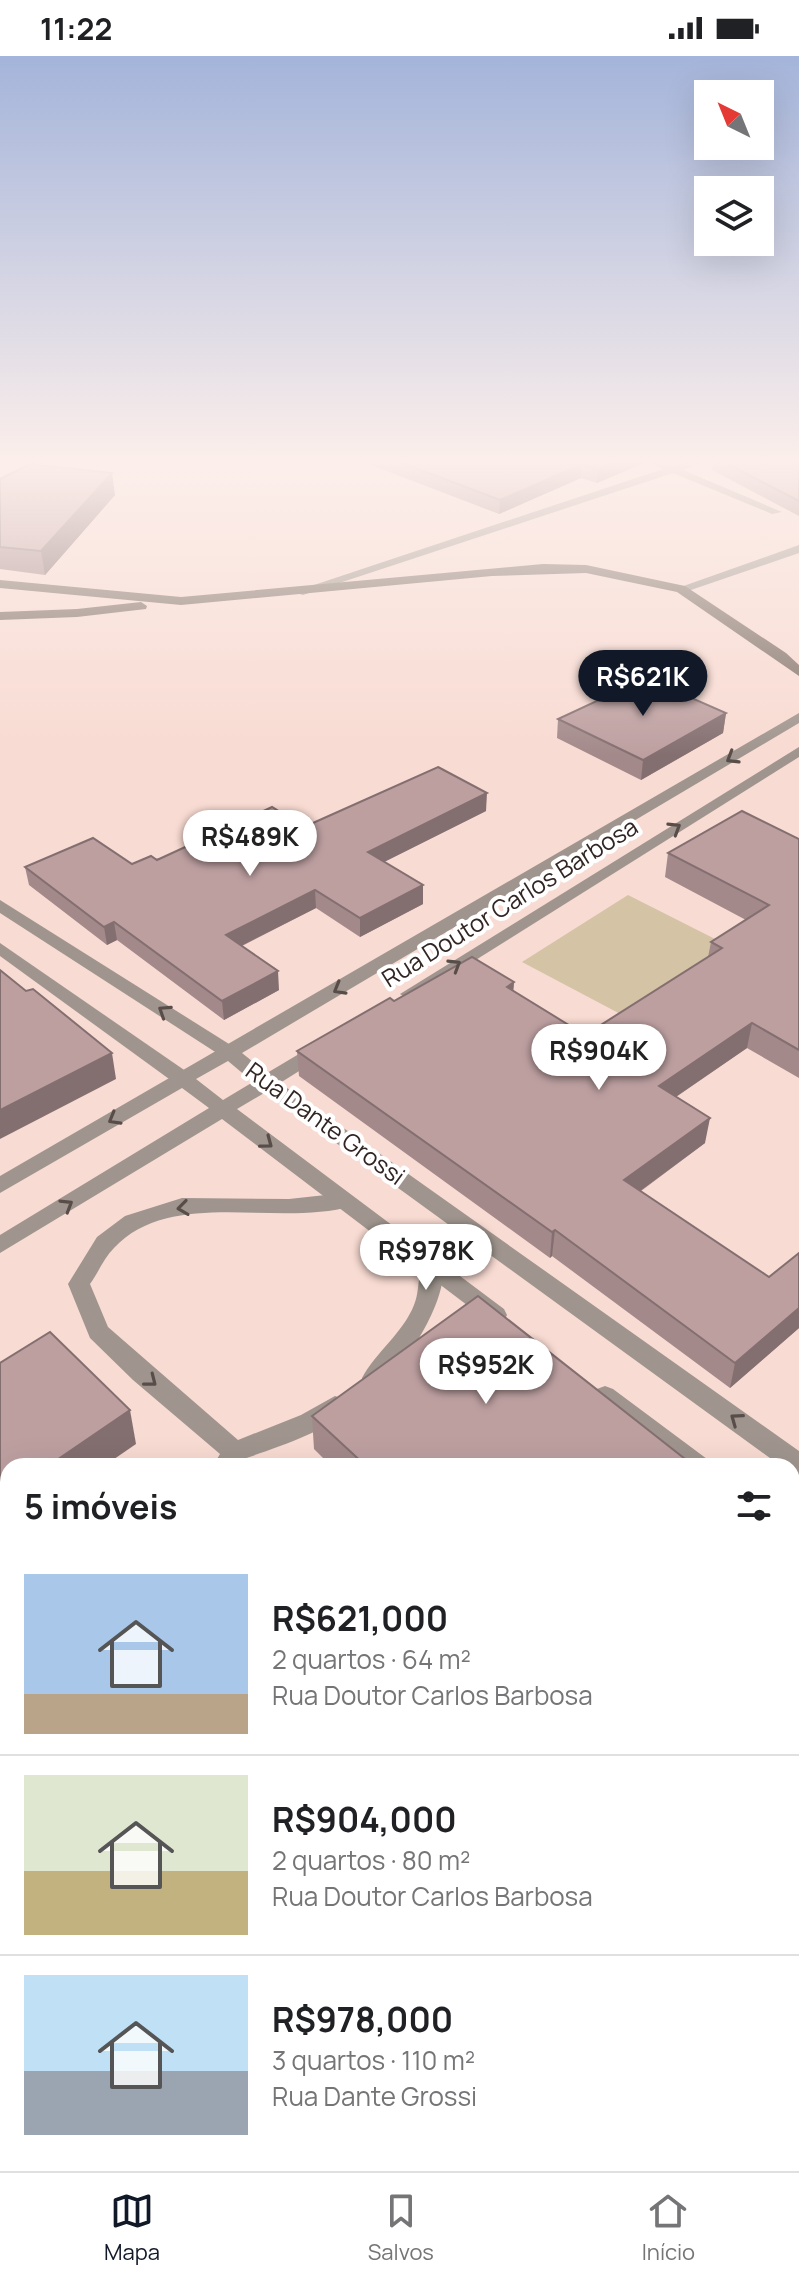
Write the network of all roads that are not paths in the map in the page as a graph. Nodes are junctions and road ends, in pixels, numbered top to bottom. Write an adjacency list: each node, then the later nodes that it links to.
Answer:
1 (401, 559): 5 (street)
2 (770, 559): 4 (street)
3 (0, 584): 6 (main road)
4 (681, 589): 5 (main road); 9 (main road)
5 (299, 592): 6 (main road)
6 (181, 601): 7 (main road)
7 (0, 616)
8 (799, 653): 9 (main road)
9 (781, 656): 10 (main road)
10 (799, 672)
11 (799, 717): 13 (street, Rua Doutor Carlos Barbosa, one-way to 13)
12 (799, 751): 13 (street, Rua Doutor Carlos Barbosa, one-way to 12)
13 (563, 877): 16 (street, Rua Doutor Carlos Barbosa, one-way to 13); 18 (street, Rua Doutor Carlos Barbosa, one-way to 18)
14 (0, 905): 18 (street, Rua Dante Grossi, one-way to 14)
15 (0, 948): 19 (street, Rua Dante Grossi)
16 (398, 1001)
17 (332, 1042): 20 (street)
18 (230, 1053): 19 (street, Rua Doutor Carlos Barbosa); 20 (street, Rua Dante Grossi)
19 (183, 1079): 21 (street, Rua Dante Grossi); 22 (street, Rua Doutor Carlos Barbosa, one-way to 22)
20 (267, 1083): 21 (street); 31 (street, Rua Dante Grossi, one-way to 20)
21 (224, 1110): 23 (street, Rua Dante Grossi, one-way to 23); 24 (street, one-way to 21)
22 (0, 1186)
23 (344, 1201): 25 (street, Rua Dante Grossi); 28 (street, one-way to 28)
24 (0, 1245)
25 (432, 1267): 26 (street, Rua Dante Grossi); 29 (street)
26 (508, 1324)
27 (584, 1381): 30 (street)
28 (229, 1458)
29 (232, 1458)
30 (687, 1458)
31 (789, 1458)

